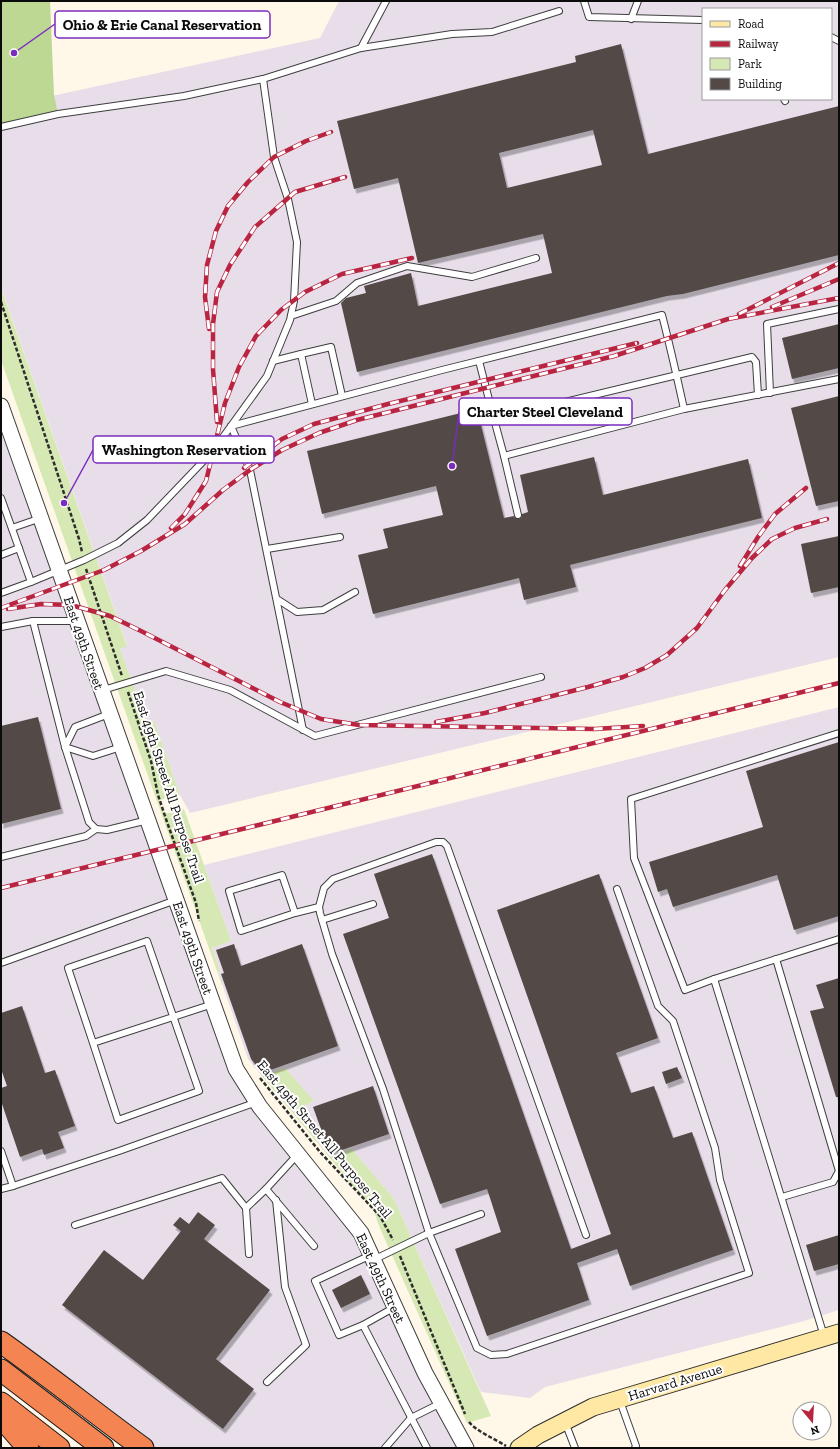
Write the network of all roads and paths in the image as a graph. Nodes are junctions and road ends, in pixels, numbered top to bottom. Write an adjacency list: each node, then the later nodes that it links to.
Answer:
1 (386, 1): 7 (lane)
2 (584, 1): 5 (lane)
3 (638, 1): 5 (lane)
4 (559, 11): 7 (lane)
5 (631, 19): 6 (lane)
6 (702, 20)
7 (361, 48): 8 (lane)
8 (263, 79): 9 (lane); 13 (lane)
9 (1, 127)
10 (536, 258): 13 (lane)
11 (1, 302): 36 (path, East 49th Street All Purpose Trail)
12 (839, 309): 19 (lane)
13 (291, 316): 16 (lane)
14 (301, 354): 16 (lane); 21 (lane); 22 (lane)
15 (479, 360): 17 (lane); 21 (lane); 25 (lane)
16 (273, 361): 26 (lane)
17 (676, 374): 20 (lane); 23 (lane); 25 (lane)
18 (839, 380): 19 (lane)
19 (770, 393): 20 (lane)
20 (758, 395): 23 (lane)
21 (342, 396): 22 (lane)
22 (312, 404): 26 (lane)
23 (684, 409): 27 (lane)
24 (2, 410): 30 (street, East 49th Street)
25 (494, 419): 27 (lane)
26 (231, 426): 34 (lane); 36 (lane)
27 (504, 456): 29 (lane)
28 (1, 498): 31 (lane)
29 (518, 514)
30 (41, 518): 31 (lane); 37 (street, East 49th Street)
31 (12, 528): 33 (lane)
32 (340, 537): 34 (lane)
33 (19, 548): 35 (lane); 38 (lane)
34 (267, 549): 41 (lane)
35 (1, 555)
36 (84, 560): 37 (lane); 46 (path, East 49th Street All Purpose Trail)
37 (60, 570): 38 (lane); 43 (street, East 49th Street)
38 (31, 582): 40 (lane)
39 (355, 592): 41 (lane)
40 (1, 593)
41 (277, 599): 49 (lane)
42 (33, 621): 43 (lane); 44 (lane); 51 (lane)
43 (78, 622): 47 (street, East 49th Street)
44 (1, 627)
45 (541, 677): 49 (lane)
46 (124, 684): 47 (lane); 49 (lane); 62 (path, East 49th Street All Purpose Trail)
47 (101, 691): 48 (street, East 49th Street)
48 (109, 714): 51 (lane); 52 (street, East 49th Street)
49 (303, 730)
50 (839, 733): 66 (lane)
51 (65, 747): 52 (lane); 54 (lane)
52 (121, 747): 53 (street, East 49th Street)
53 (148, 820): 54 (lane); 57 (street, East 49th Street)
54 (96, 829): 55 (lane)
55 (1, 857)
56 (617, 889): 82 (lane)
57 (176, 900): 65 (lane); 67 (street, East 49th Street)
58 (373, 904): 61 (lane)
59 (319, 907): 60 (lane); 61 (lane); 83 (lane)
60 (295, 913): 60 (lane)
61 (322, 920): 82 (lane)
62 (200, 925)
63 (839, 939): 64 (lane)
64 (776, 959): 66 (lane); 77 (lane)
65 (1, 963)
66 (714, 979): 77 (lane)
67 (213, 1004): 68 (lane); 71 (street, East 49th Street)
68 (173, 1017): 69 (lane); 69 (lane); 69 (lane)
69 (92, 1043)
70 (256, 1074): 84 (path, East 49th Street All Purpose Trail)
71 (257, 1102): 73 (street, East 49th Street); 74 (lane)
72 (1, 1151): 74 (lane)
73 (298, 1154): 76 (lane); 87 (street, East 49th Street)
74 (13, 1186): 75 (lane)
75 (1, 1189)
76 (266, 1189): 78 (lane); 79 (lane)
77 (782, 1197): 91 (lane)
78 (276, 1200): 85 (lane); 94 (lane)
79 (246, 1208): 81 (lane); 86 (lane)
80 (481, 1214): 82 (lane)
81 (75, 1225)
82 (429, 1233): 87 (lane)
83 (586, 1235)
84 (392, 1236)
85 (314, 1246)
86 (249, 1254)
87 (372, 1258): 89 (street, East 49th Street); 90 (lane)
88 (402, 1261): 108 (path)
89 (395, 1307): 90 (lane); 97 (street, East 49th Street)
90 (363, 1325): 99 (lane)
91 (832, 1335): 95 (main road, Harvard Avenue)
92 (1, 1342): 104 (highway)
93 (1, 1370): 103 (highway)
94 (267, 1382)
95 (620, 1399): 100 (main road, Harvard Avenue); 111 (lane)
96 (1, 1403): 102 (highway)
97 (441, 1403): 99 (lane); 107 (street, East 49th Street)
98 (1, 1417): 101 (highway)
99 (411, 1418): 105 (lane); 106 (lane)
100 (565, 1420): 109 (main road, Harvard Avenue); 110 (lane)
101 (28, 1448)
102 (59, 1448)
103 (103, 1448)
104 (143, 1448)
105 (385, 1448)
106 (427, 1448)
107 (466, 1448)
108 (510, 1448)
109 (519, 1448)
110 (575, 1448)
111 (635, 1448)

